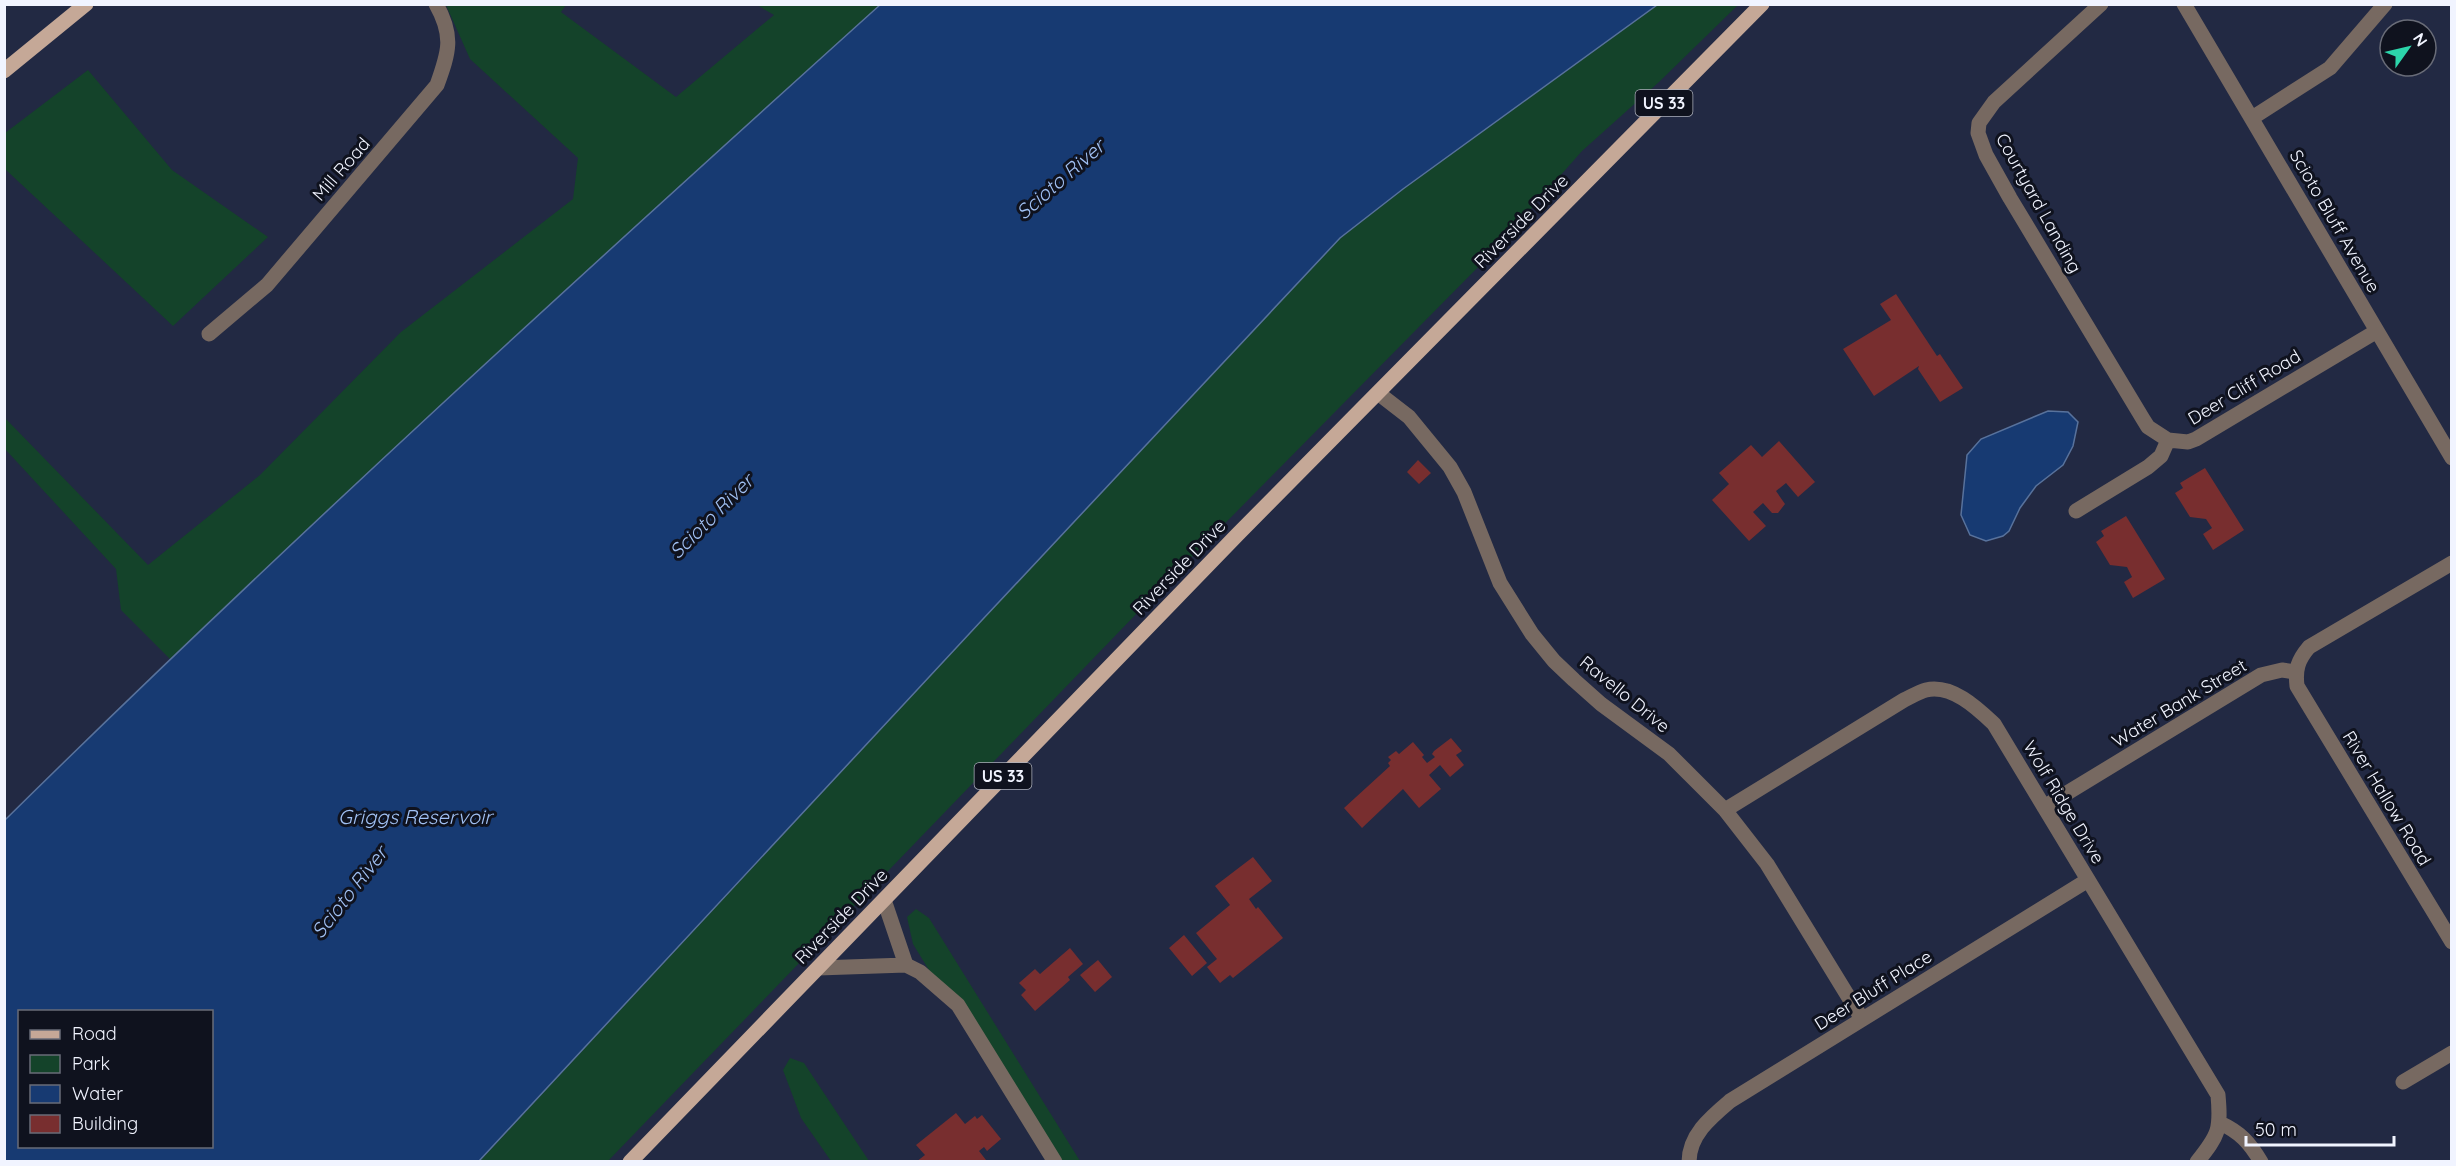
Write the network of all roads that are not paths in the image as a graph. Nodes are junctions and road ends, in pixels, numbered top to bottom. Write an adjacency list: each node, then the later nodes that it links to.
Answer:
1 (86, 4): 7 (main road)
2 (435, 4): 10 (street, Mill Road)
3 (1762, 4): 11 (main road, Riverside Drive / US 33)
4 (2101, 4): 12 (street, Courtyard Landing)
5 (2184, 4): 8 (street, Scioto Bluff Avenue)
6 (2385, 4): 8 (street)
7 (4, 71)
8 (2252, 118): 9 (street, Scioto Bluff Avenue)
9 (2377, 331): 12 (street, Deer Cliff Road); 13 (street, Scioto Bluff Avenue)
10 (209, 334)
11 (1378, 393): 18 (street, Ravello Drive); 20 (main road, Riverside Drive / US 33)
12 (2168, 440): 14 (street)
13 (2451, 458)
14 (2076, 512)
15 (2451, 563): 16 (street)
16 (2295, 672): 17 (street, Water Bank Street); 21 (street, River Hallow Road)
17 (2044, 807): 18 (street, Wolf Ridge Drive); 19 (street, Wolf Ridge Drive)
18 (1725, 810): 24 (street, Ravello Drive)
19 (2088, 880): 24 (street, Deer Bluff Place); 27 (street, Wolf Ridge Drive)
20 (884, 900): 22 (street); 23 (main road, Riverside Drive / US 33)
21 (2451, 942)
22 (906, 965): 23 (street); 29 (street)
23 (818, 968): 28 (main road, Riverside Drive / US 33)
24 (1862, 1019): 30 (street, Deer Bluff Place)
25 (2451, 1053): 26 (street)
26 (2403, 1082)
27 (2220, 1123): 31 (street); 32 (street)
28 (630, 1161)
29 (1055, 1161)
30 (1689, 1161)
31 (2197, 1161)
32 (2261, 1161)

